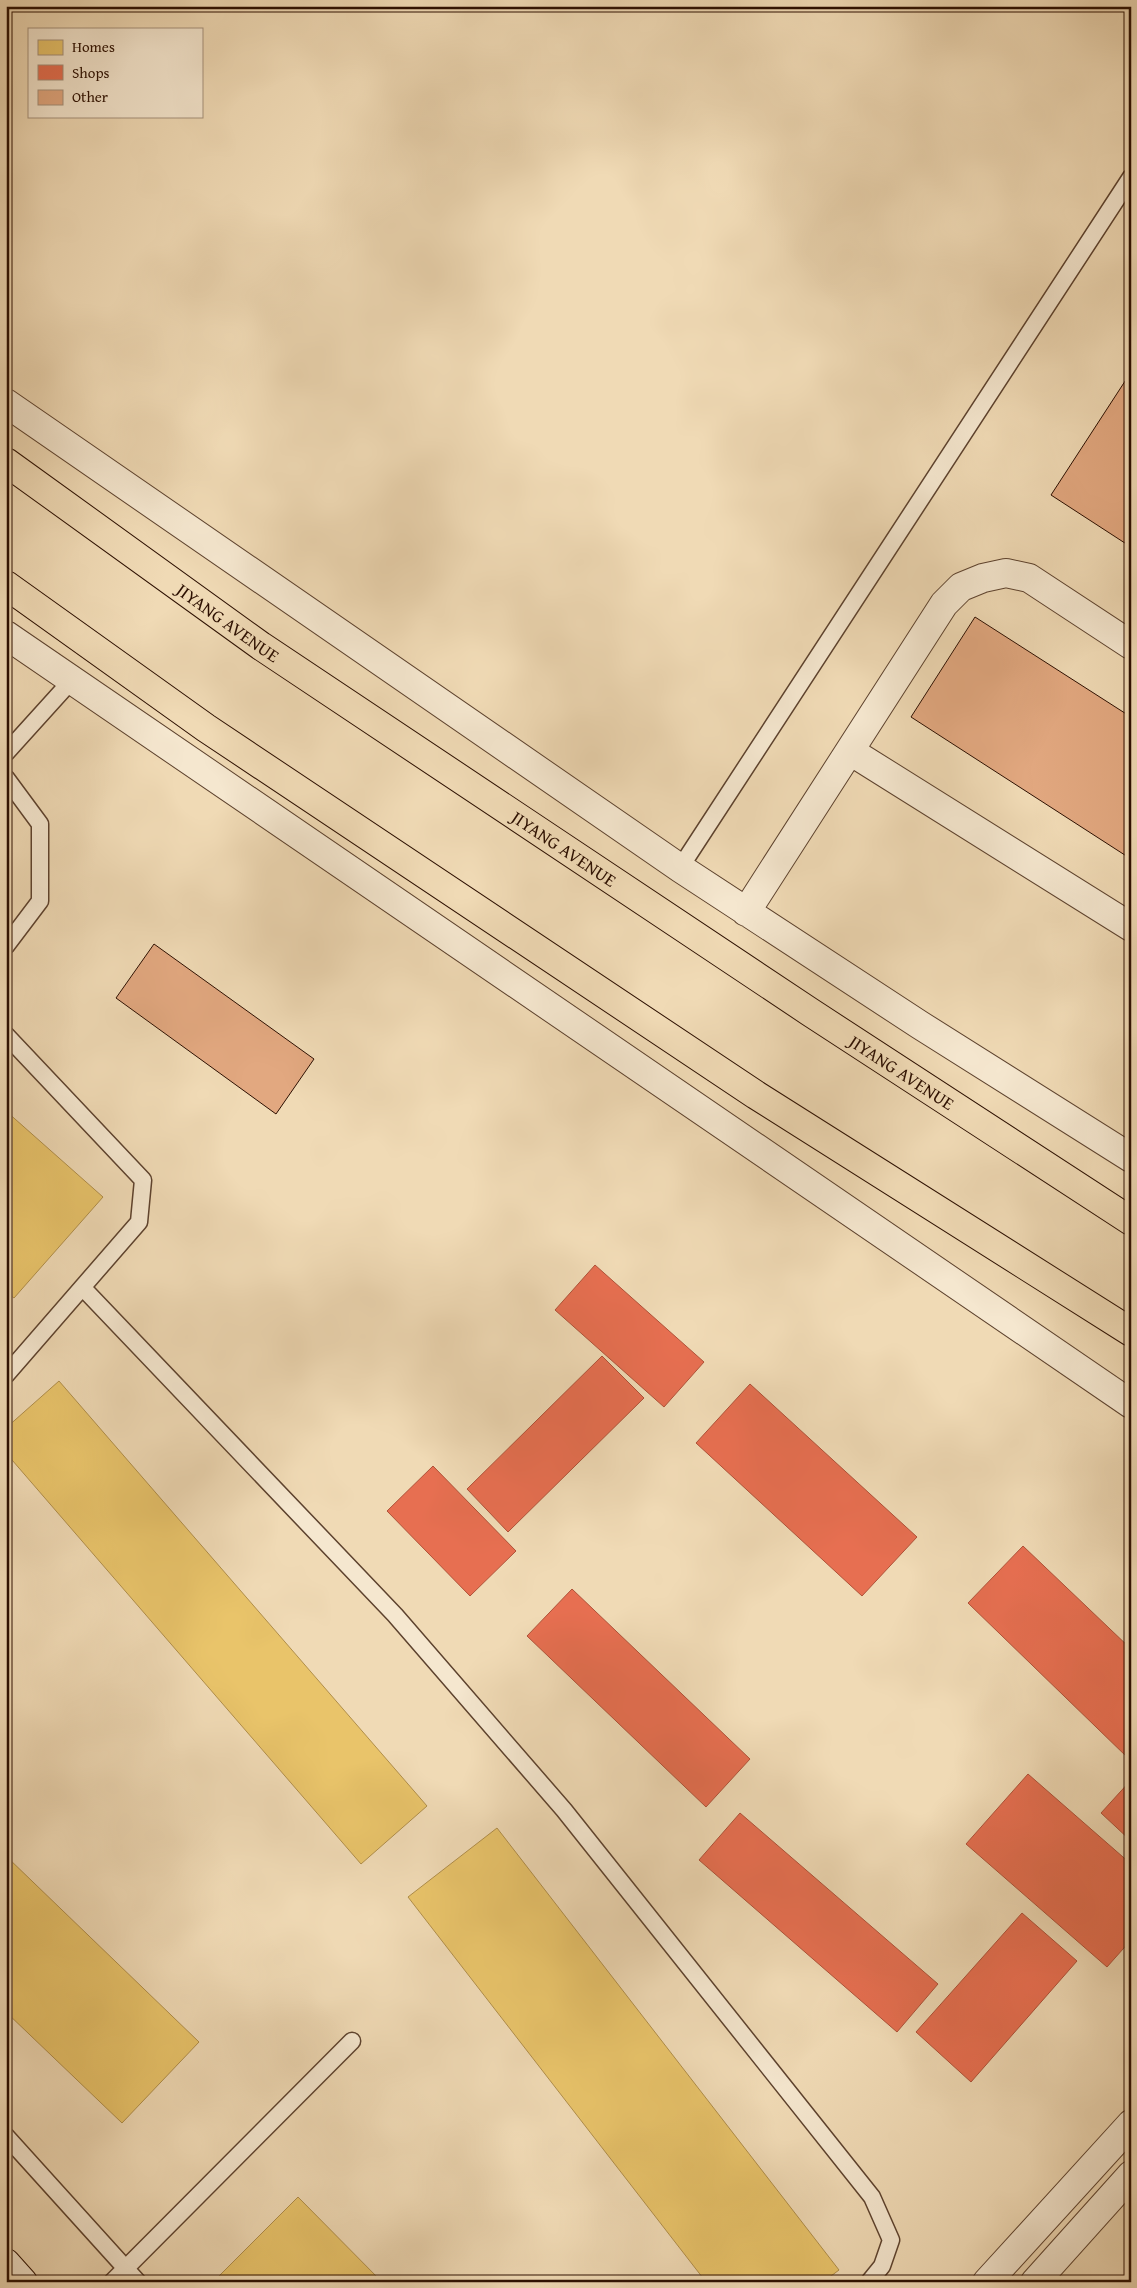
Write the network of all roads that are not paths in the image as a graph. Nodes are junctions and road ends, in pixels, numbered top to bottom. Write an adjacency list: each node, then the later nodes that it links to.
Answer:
1 (1131, 177): 11 (lane)
2 (6, 403): 11 (street)
3 (6, 462): 17 (highway, JIYANG AVENUE)
4 (6, 584): 19 (highway)
5 (6, 635): 7 (street)
6 (1131, 645): 8 (street)
7 (72, 680): 9 (lane); 21 (street)
8 (850, 751): 12 (street); 13 (street)
9 (6, 753)
10 (6, 778): 14 (lane)
11 (680, 868): 12 (street)
12 (746, 912): 16 (street)
13 (1131, 927)
14 (6, 946)
15 (6, 1034): 18 (lane)
16 (1131, 1158)
17 (1131, 1221)
18 (83, 1288): 20 (lane); 31 (lane)
19 (1131, 1332)
20 (6, 1375)
21 (1131, 1404)
22 (352, 2041): 27 (lane)
23 (1131, 2124): 32 (street)
24 (6, 2136): 27 (lane)
25 (1131, 2174): 33 (street)
26 (6, 2263): 28 (street)
27 (125, 2268): 29 (lane); 30 (lane)
28 (23, 2282)
29 (112, 2282)
30 (138, 2282)
31 (869, 2282)
32 (987, 2282)
33 (1035, 2282)

